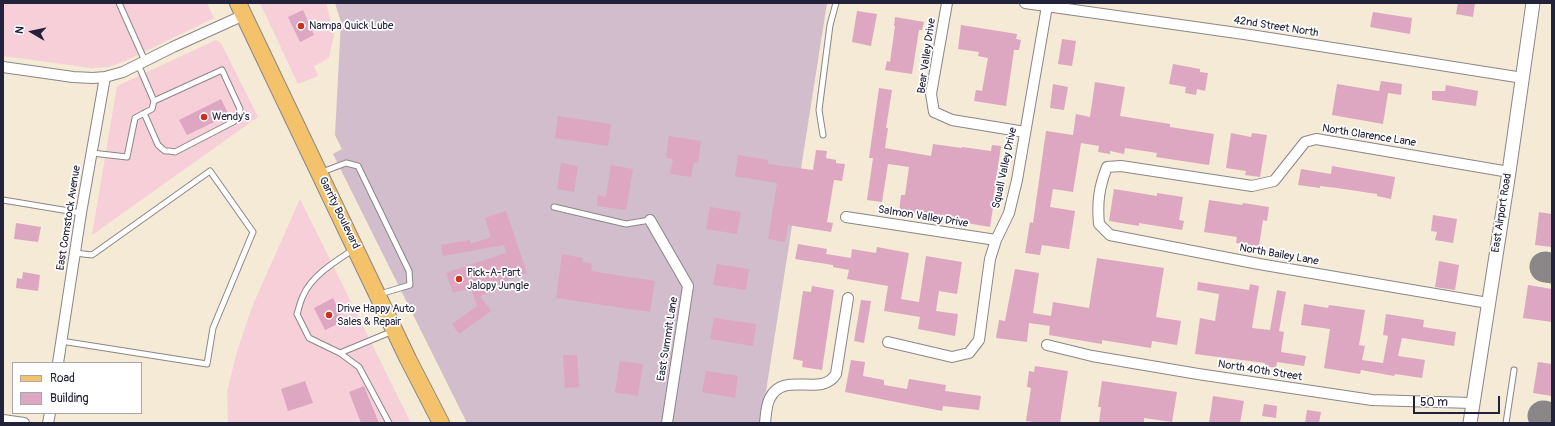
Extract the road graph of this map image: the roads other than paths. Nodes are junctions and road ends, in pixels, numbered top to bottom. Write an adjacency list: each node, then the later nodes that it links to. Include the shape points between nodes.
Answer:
1 (119, 3): 8 (lane)
2 (836, 3): 15 (lane, via 830,26 819,110)
3 (947, 3): 14 (street, Bear Valley Drive, via 931,94 934,112 952,120)
4 (1026, 3): 6 (street, 42nd Street North)
5 (1533, 3): 11 (street, East Airport Road)
6 (1047, 6): 11 (street, 42nd Street North); 14 (street, Squall Valley Drive)
7 (241, 9): 8 (street); 18 (main road, Garrity Boulevard)
8 (142, 62): 10 (street, via 123,72); 12 (lane)
9 (3, 66): 10 (street, via 73,77)
10 (105, 77): 16 (street, East Comstock Avenue)
11 (1523, 78): 17 (street, East Airport Road)
12 (154, 101): 13 (lane, via 152,109); 13 (lane, via 222,70 240,109 237,119 233,122 175,152 165,151 158,145)
13 (144, 113): 16 (lane, via 134,119 127,157)
14 (1025, 132): 25 (street, Squall Valley Drive, via 1017,180)
15 (823, 135)
16 (92, 153): 22 (street, East Comstock Avenue)
17 (1509, 172): 19 (street, North Clarence Lane, via 1316,139 1305,142 1274,181 1252,186 1121,166 1107,167); 30 (street, East Airport Road)
18 (319, 173): 26 (main road, Garrity Boulevard); 28 (lane, via 346,163 358,166 409,271 410,285)
19 (1098, 196): 30 (street, North Bailey Lane, via 1099,224 1110,235 1259,264)
20 (3, 200): 22 (lane)
21 (554, 207): 24 (lane, via 626,224)
22 (81, 214): 27 (street, East Comstock Avenue)
23 (846, 217): 25 (street, Salmon Valley Drive)
24 (650, 220): 43 (street, East Summit Lane, via 688,286)
25 (996, 240): 33 (street, Squall Valley Drive, via 990,259 979,340 970,353 952,357)
26 (355, 248): 28 (main road, Garrity Boulevard); 35 (lane, via 315,278 303,294 297,314 310,338)
27 (75, 253): 32 (street, East Comstock Avenue); 32 (lane, via 92,256 210,171 253,232 213,328 207,364)
28 (379, 295): 31 (main road, Garrity Boulevard)
29 (848, 298): 44 (street, via 836,374 833,379 823,384 784,385 775,389 769,400)
30 (1488, 303): 38 (street, East Airport Road)
31 (395, 330): 35 (lane); 42 (main road, Garrity Boulevard)
32 (61, 341): 36 (street, East Comstock Avenue)
33 (888, 342)
34 (1046, 345): 38 (street, North 40th Street, via 1107,358 1372,400)
35 (340, 353): 41 (lane, via 359,368)
36 (58, 362)
37 (1514, 370): 46 (lane)
38 (1472, 403): 45 (street, East Airport Road)
39 (3, 420): 40 (street)
40 (24, 423)
41 (389, 423)
42 (441, 423)
43 (667, 423)
44 (765, 423)
45 (1470, 423)
46 (1506, 423)

